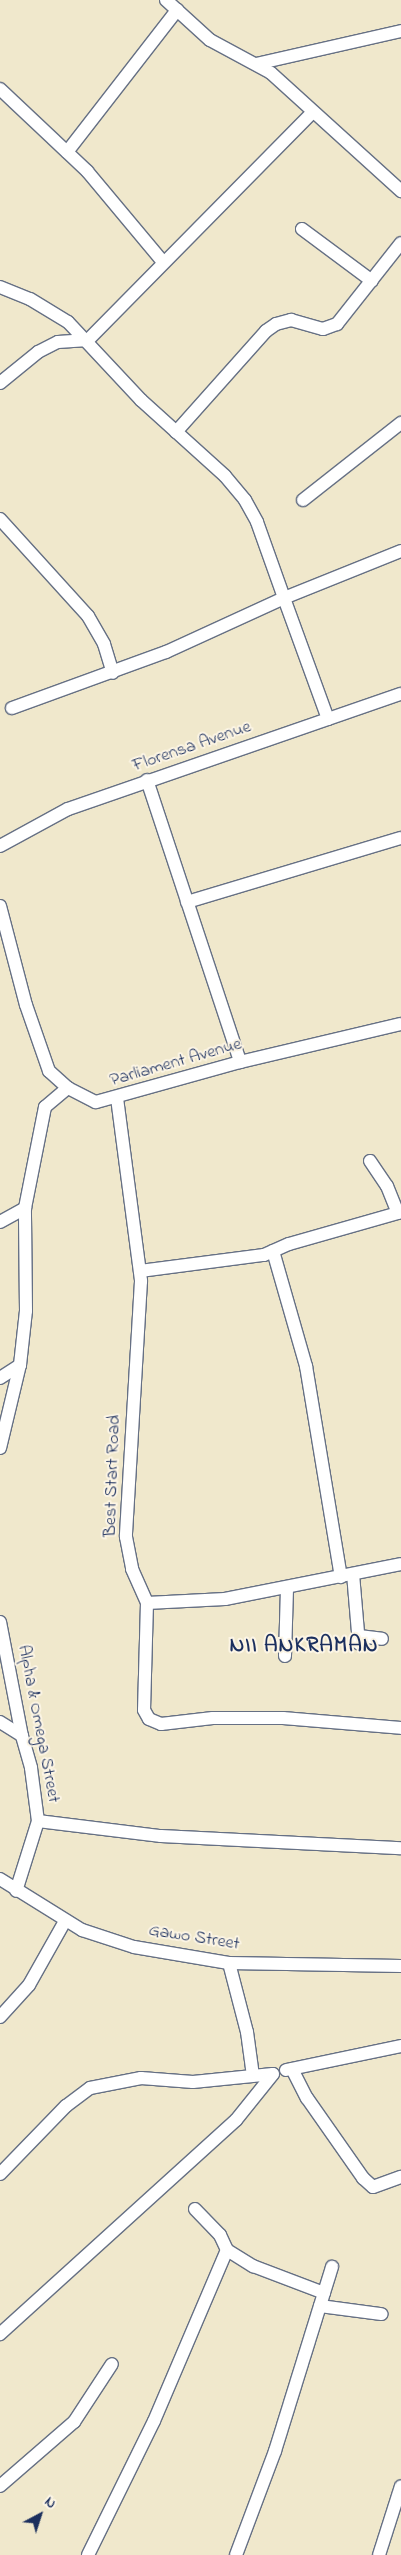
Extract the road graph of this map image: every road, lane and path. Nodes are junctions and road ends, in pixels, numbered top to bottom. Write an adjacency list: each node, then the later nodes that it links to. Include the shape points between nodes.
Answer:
1 (166, 0): 2 (street)
2 (177, 10): 4 (street, via 210,40); 7 (street)
3 (401, 31): 4 (street)
4 (256, 64): 6 (street, via 271,73)
5 (0, 89): 7 (street)
6 (313, 112): 8 (street); 11 (street)
7 (67, 152): 11 (street)
8 (401, 191)
9 (302, 229): 12 (street)
10 (401, 243): 12 (street)
11 (163, 262): 14 (street)
12 (372, 281): 17 (street, via 330,329 282,320 266,331)
13 (0, 287): 14 (street, via 52,311)
14 (88, 340): 15 (street, via 58,342 38,352); 17 (street, via 130,389)
15 (0, 383)
16 (401, 423): 18 (street)
17 (176, 432): 21 (street, via 225,476 246,500 269,550)
18 (303, 500)
19 (0, 519): 22 (street, via 88,616 104,644)
20 (401, 551): 21 (street)
21 (284, 598): 22 (street); 25 (street)
22 (113, 673): 24 (street)
23 (401, 694): 25 (street, Florensa Avenue)
24 (12, 708)
25 (328, 719): 26 (street, Florensa Avenue)
26 (147, 780): 28 (street, Florensa Avenue, via 68,809); 29 (street)
27 (401, 838): 29 (street)
28 (0, 846)
29 (187, 902): 32 (street)
30 (0, 906): 33 (street, Parliament Avenue, via 38,1039 50,1071)
31 (401, 1024): 32 (street, Parliament Avenue)
32 (240, 1062): 34 (street, Parliament Avenue)
33 (68, 1088): 34 (street, Parliament Avenue, via 96,1102); 36 (street, via 45,1107)
34 (117, 1098): 40 (street, Best Start Road)
35 (370, 1161): 37 (street, via 388,1186)
36 (25, 1208): 38 (street); 41 (street, via 26,1311)
37 (400, 1212): 39 (street)
38 (0, 1222)
39 (273, 1251): 40 (street, via 264,1255); 45 (street, via 306,1366)
40 (140, 1271): 47 (street, Best Start Road, via 126,1537 132,1569)
41 (20, 1365): 42 (street); 43 (street)
42 (0, 1378)
43 (0, 1448)
44 (401, 1564): 45 (street)
45 (347, 1575): 46 (street); 49 (street, via 359,1640)
46 (287, 1589): 47 (street, via 225,1599); 50 (street)
47 (147, 1603): 52 (street, Best Start Road, via 144,1710 149,1719 161,1724 213,1718 284,1718)
48 (0, 1622): 53 (street, Alpha & Omega Street)
49 (382, 1639)
50 (285, 1656)
51 (0, 1722): 53 (street)
52 (401, 1728)
53 (22, 1736): 54 (street, Alpha & Omega Street, via 31,1768)
54 (38, 1821): 55 (street, via 161,1836); 57 (street, Alpha & Omega Street)
55 (401, 1848)
56 (0, 1879): 57 (street, Gawo Street)
57 (16, 1891): 58 (street, Gawo Street)
58 (65, 1921): 59 (street, Gawo Street, via 111,1942); 61 (street, via 29,1985)
59 (229, 1963): 60 (street, Gawo Street); 65 (street, via 247,2032)
60 (401, 1966)
61 (0, 2017)
62 (401, 2046): 63 (street)
63 (292, 2069): 64 (street); 67 (street, via 307,2098 368,2183 373,2187)
64 (273, 2074): 65 (street); 74 (street, via 229,2127)
65 (253, 2076): 66 (street, via 193,2082 141,2078 90,2088 66,2106)
66 (0, 2174)
67 (401, 2178)
68 (195, 2210): 69 (street, via 220,2235)
69 (227, 2250): 71 (street, via 253,2266); 78 (street, via 154,2421)
70 (332, 2267): 71 (street)
71 (324, 2293): 72 (street)
72 (320, 2306): 73 (street); 79 (street, via 276,2451)
73 (381, 2314)
74 (0, 2334)
75 (112, 2364): 76 (street, via 74,2422)
76 (0, 2486)
77 (401, 2486): 80 (street)
78 (88, 2555)
79 (236, 2555)
80 (379, 2555)

